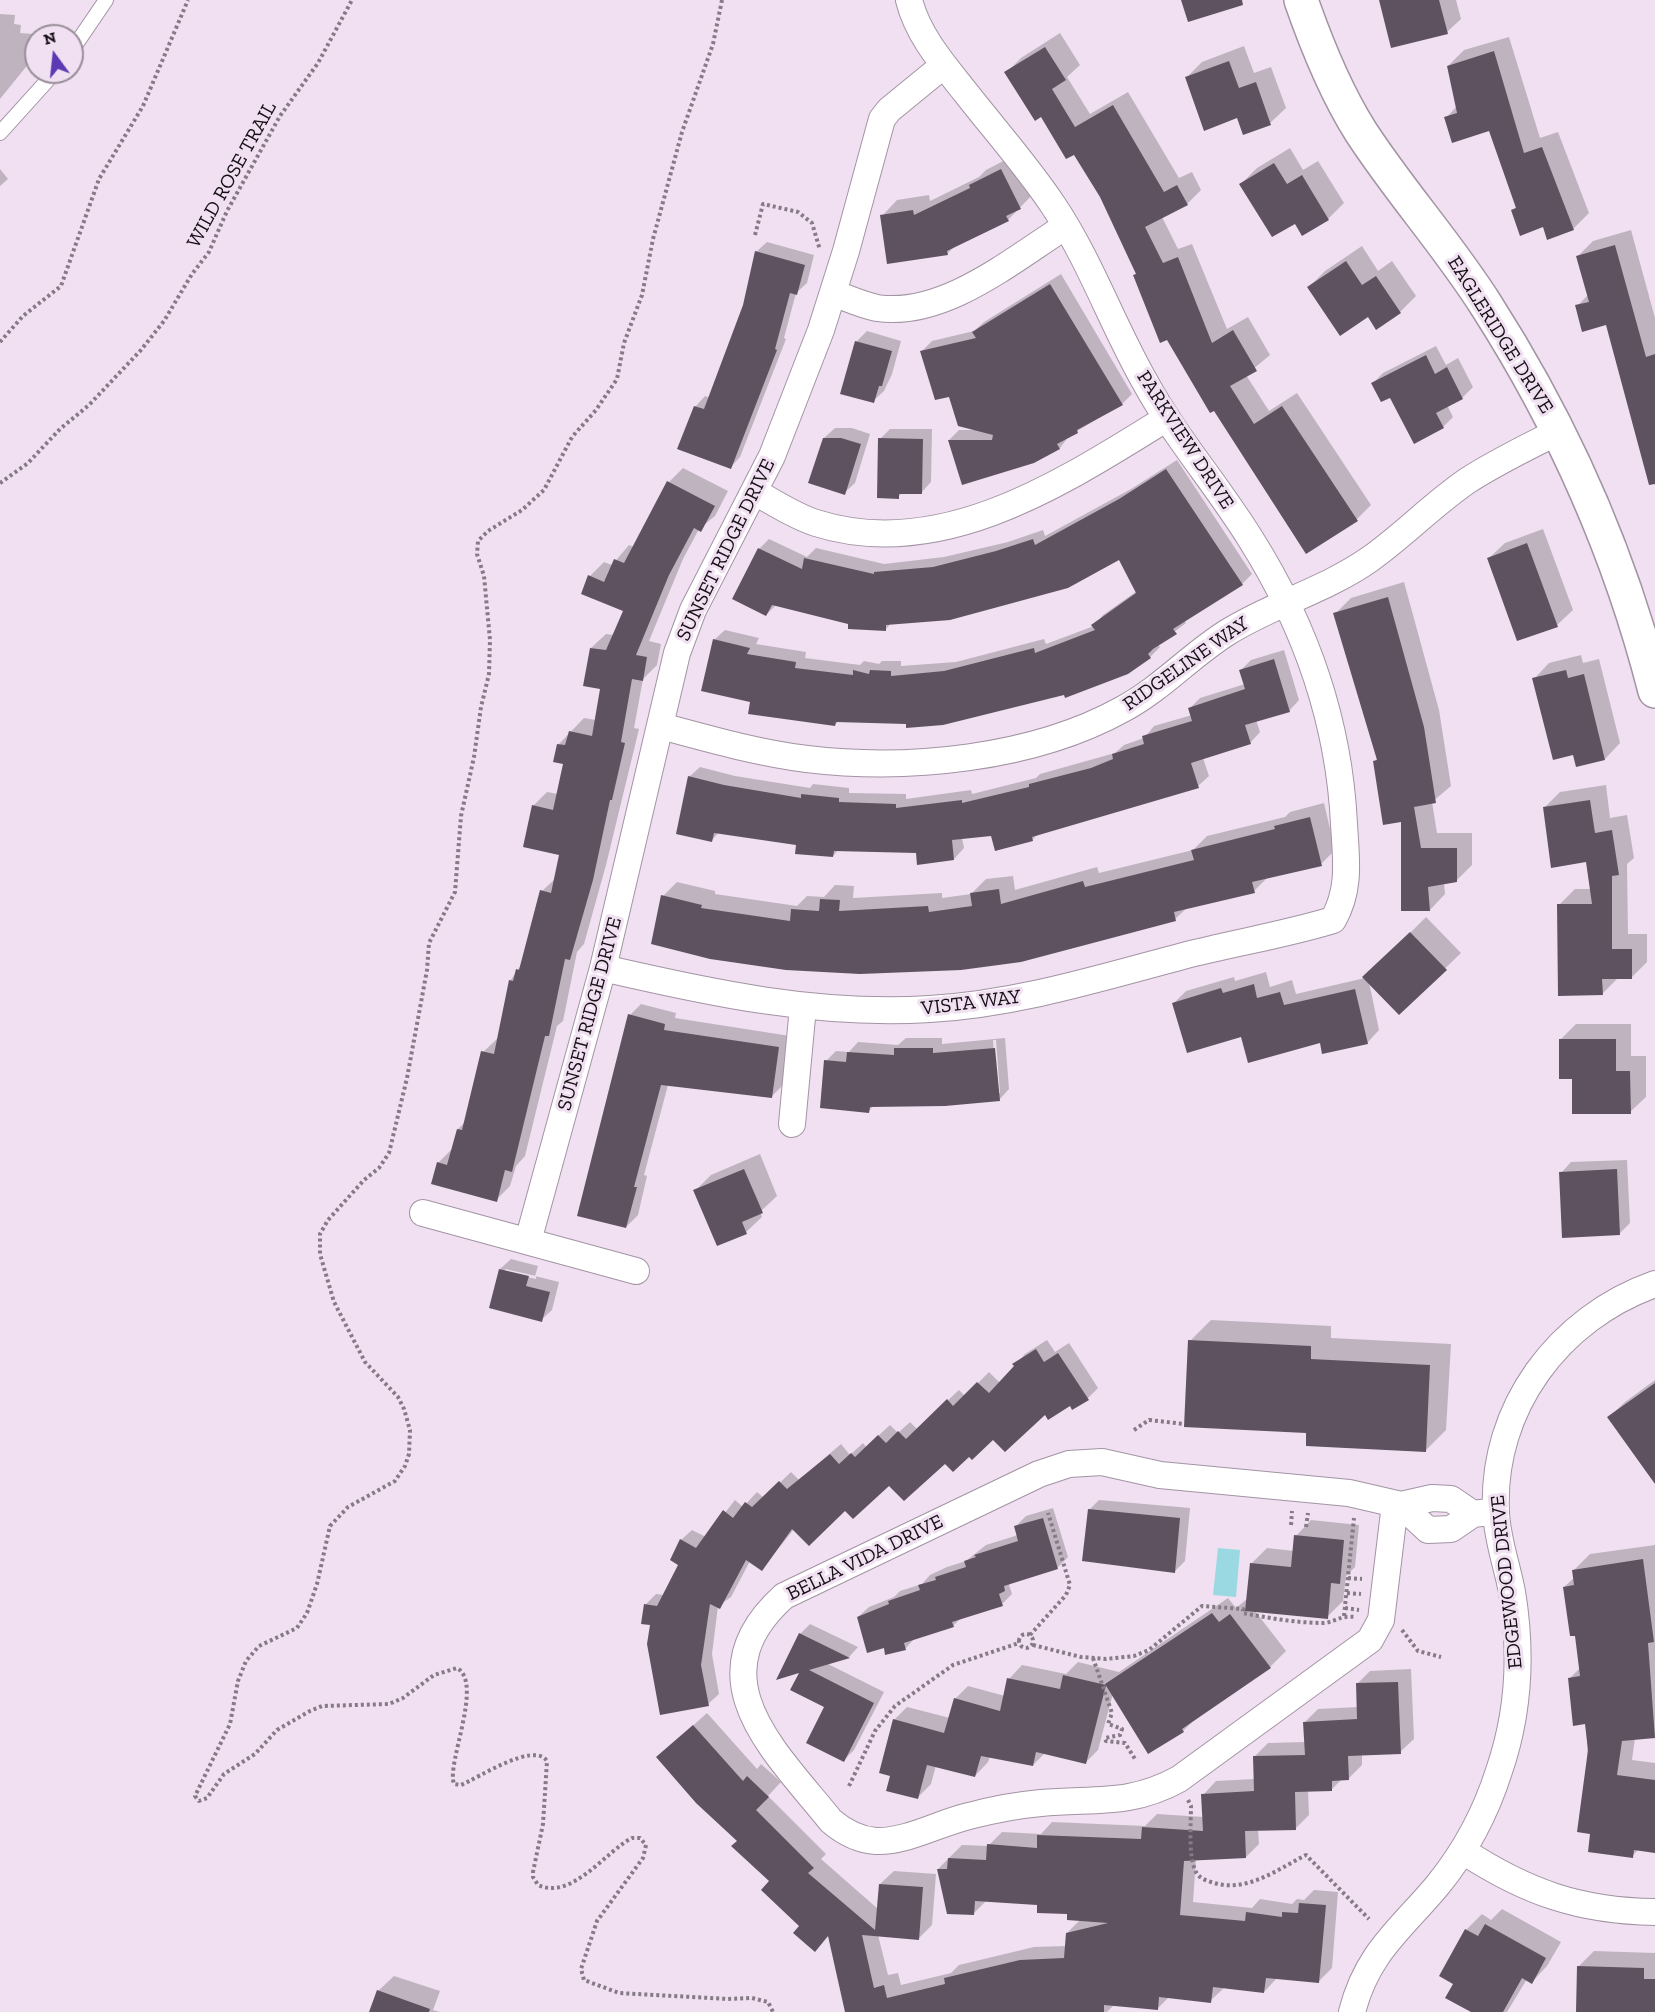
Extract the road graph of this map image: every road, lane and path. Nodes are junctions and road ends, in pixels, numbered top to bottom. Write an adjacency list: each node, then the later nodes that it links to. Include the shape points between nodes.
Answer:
1 (106, 0): 6 (lane)
2 (188, 0): 14 (path, via 134,123 99,179 61,286 23,316)
3 (351, 0): 17 (path, WILD ROSE TRAIL, via 318,63 280,116 227,211 209,252 164,321 89,405 28,463)
4 (909, 0): 7 (street, PARKVIEW DRIVE, via 923,33)
5 (1300, 0): 16 (main road, EAGLERIDGE DRIVE, via 1328,72 1360,130 1485,303)
6 (84, 32)
7 (944, 65): 10 (street, PARKVIEW DRIVE, via 1041,188); 13 (street, SUNSET RIDGE DRIVE, via 882,119)
8 (44, 84): 9 (lane)
9 (0, 133)
10 (1066, 226): 13 (street, via 935,303 877,308); 15 (street, PARKVIEW DRIVE)
11 (755, 235): 12 (path, via 763,204 798,212 812,224 818,248)
12 (827, 256)
13 (833, 293): 18 (street, SUNSET RIDGE DRIVE)
14 (0, 342)
15 (1167, 418): 18 (street, via 1045,490 980,516 915,532 887,534 817,523); 19 (street, PARKVIEW DRIVE, via 1250,537)
16 (1559, 431): 19 (street, RIDGELINE WAY, via 1468,481 1367,561); 20 (main road, EAGLERIDGE DRIVE, via 1606,537)
17 (0, 483)
18 (755, 492): 21 (street, SUNSET RIDGE DRIVE, via 684,631)
19 (1287, 601): 21 (street, RIDGELINE WAY, via 1210,643 1161,684 1122,709 1085,726 1006,749 927,761 845,762 772,753); 22 (street, PARKVIEW DRIVE, via 1322,693 1340,772 1347,872 1342,905)
20 (1655, 692)
21 (661, 726): 23 (street, SUNSET RIDGE DRIVE)
22 (1333, 920): 24 (street, VISTA WAY, via 1064,988 993,1002 930,1009)
23 (603, 968): 24 (street, VISTA WAY, via 729,996); 27 (street, SUNSET RIDGE DRIVE)
24 (803, 1007): 25 (street)
25 (792, 1124)
26 (423, 1213): 27 (street)
27 (528, 1241): 28 (street)
28 (636, 1271)
29 (1655, 1284): 34 (street, EDGEWOOD DRIVE, via 1588,1317 1545,1360 1505,1435 1498,1473)
30 (1184, 1424): 31 (path, via 1149,1420)
31 (1134, 1430)
32 (1398, 1504): 32 (street, BELLA VIDA DRIVE, via 1381,1620 1370,1640 1179,1779 1152,1792 1125,1799 1005,1808 896,1838 867,1840 831,1821 764,1737 748,1707 743,1674 749,1640 763,1617 784,1596 1054,1468 1110,1462 1168,1476 1349,1493); 34 (street, BELLA VIDA DRIVE, via 1428,1530 1450,1529)
33 (1048, 1513): 39 (path, via 1070,1585 1066,1595)
34 (1484, 1513): 47 (street, EDGEWOOD DRIVE, via 1515,1615 1518,1674 1499,1772)
35 (1354, 1514): 36 (path)
36 (1344, 1616): 37 (path); 43 (path, via 1327,1623 1202,1606 1149,1650 1134,1656)
37 (1365, 1618)
38 (1398, 1622): 42 (path, via 1418,1651)
39 (1030, 1635): 40 (path, via 1021,1636); 41 (path)
40 (1019, 1643): 41 (path, via 1023,1648); 45 (path, via 953,1665 895,1706 875,1731)
41 (1033, 1645): 43 (path)
42 (1441, 1657)
43 (1093, 1658): 44 (path, via 1112,1713 1108,1724 1122,1729 1120,1735 1106,1741 1125,1743)
44 (1135, 1759)
45 (849, 1786)
46 (1185, 1794): 49 (path, via 1191,1806 1193,1859 1202,1879 1225,1886 1243,1885 1306,1855)
47 (1463, 1851): 48 (street, via 1543,1894 1604,1909); 50 (street, EDGEWOOD DRIVE, via 1376,1954)
48 (1655, 1912)
49 (1369, 1918)
50 (1352, 2012)

